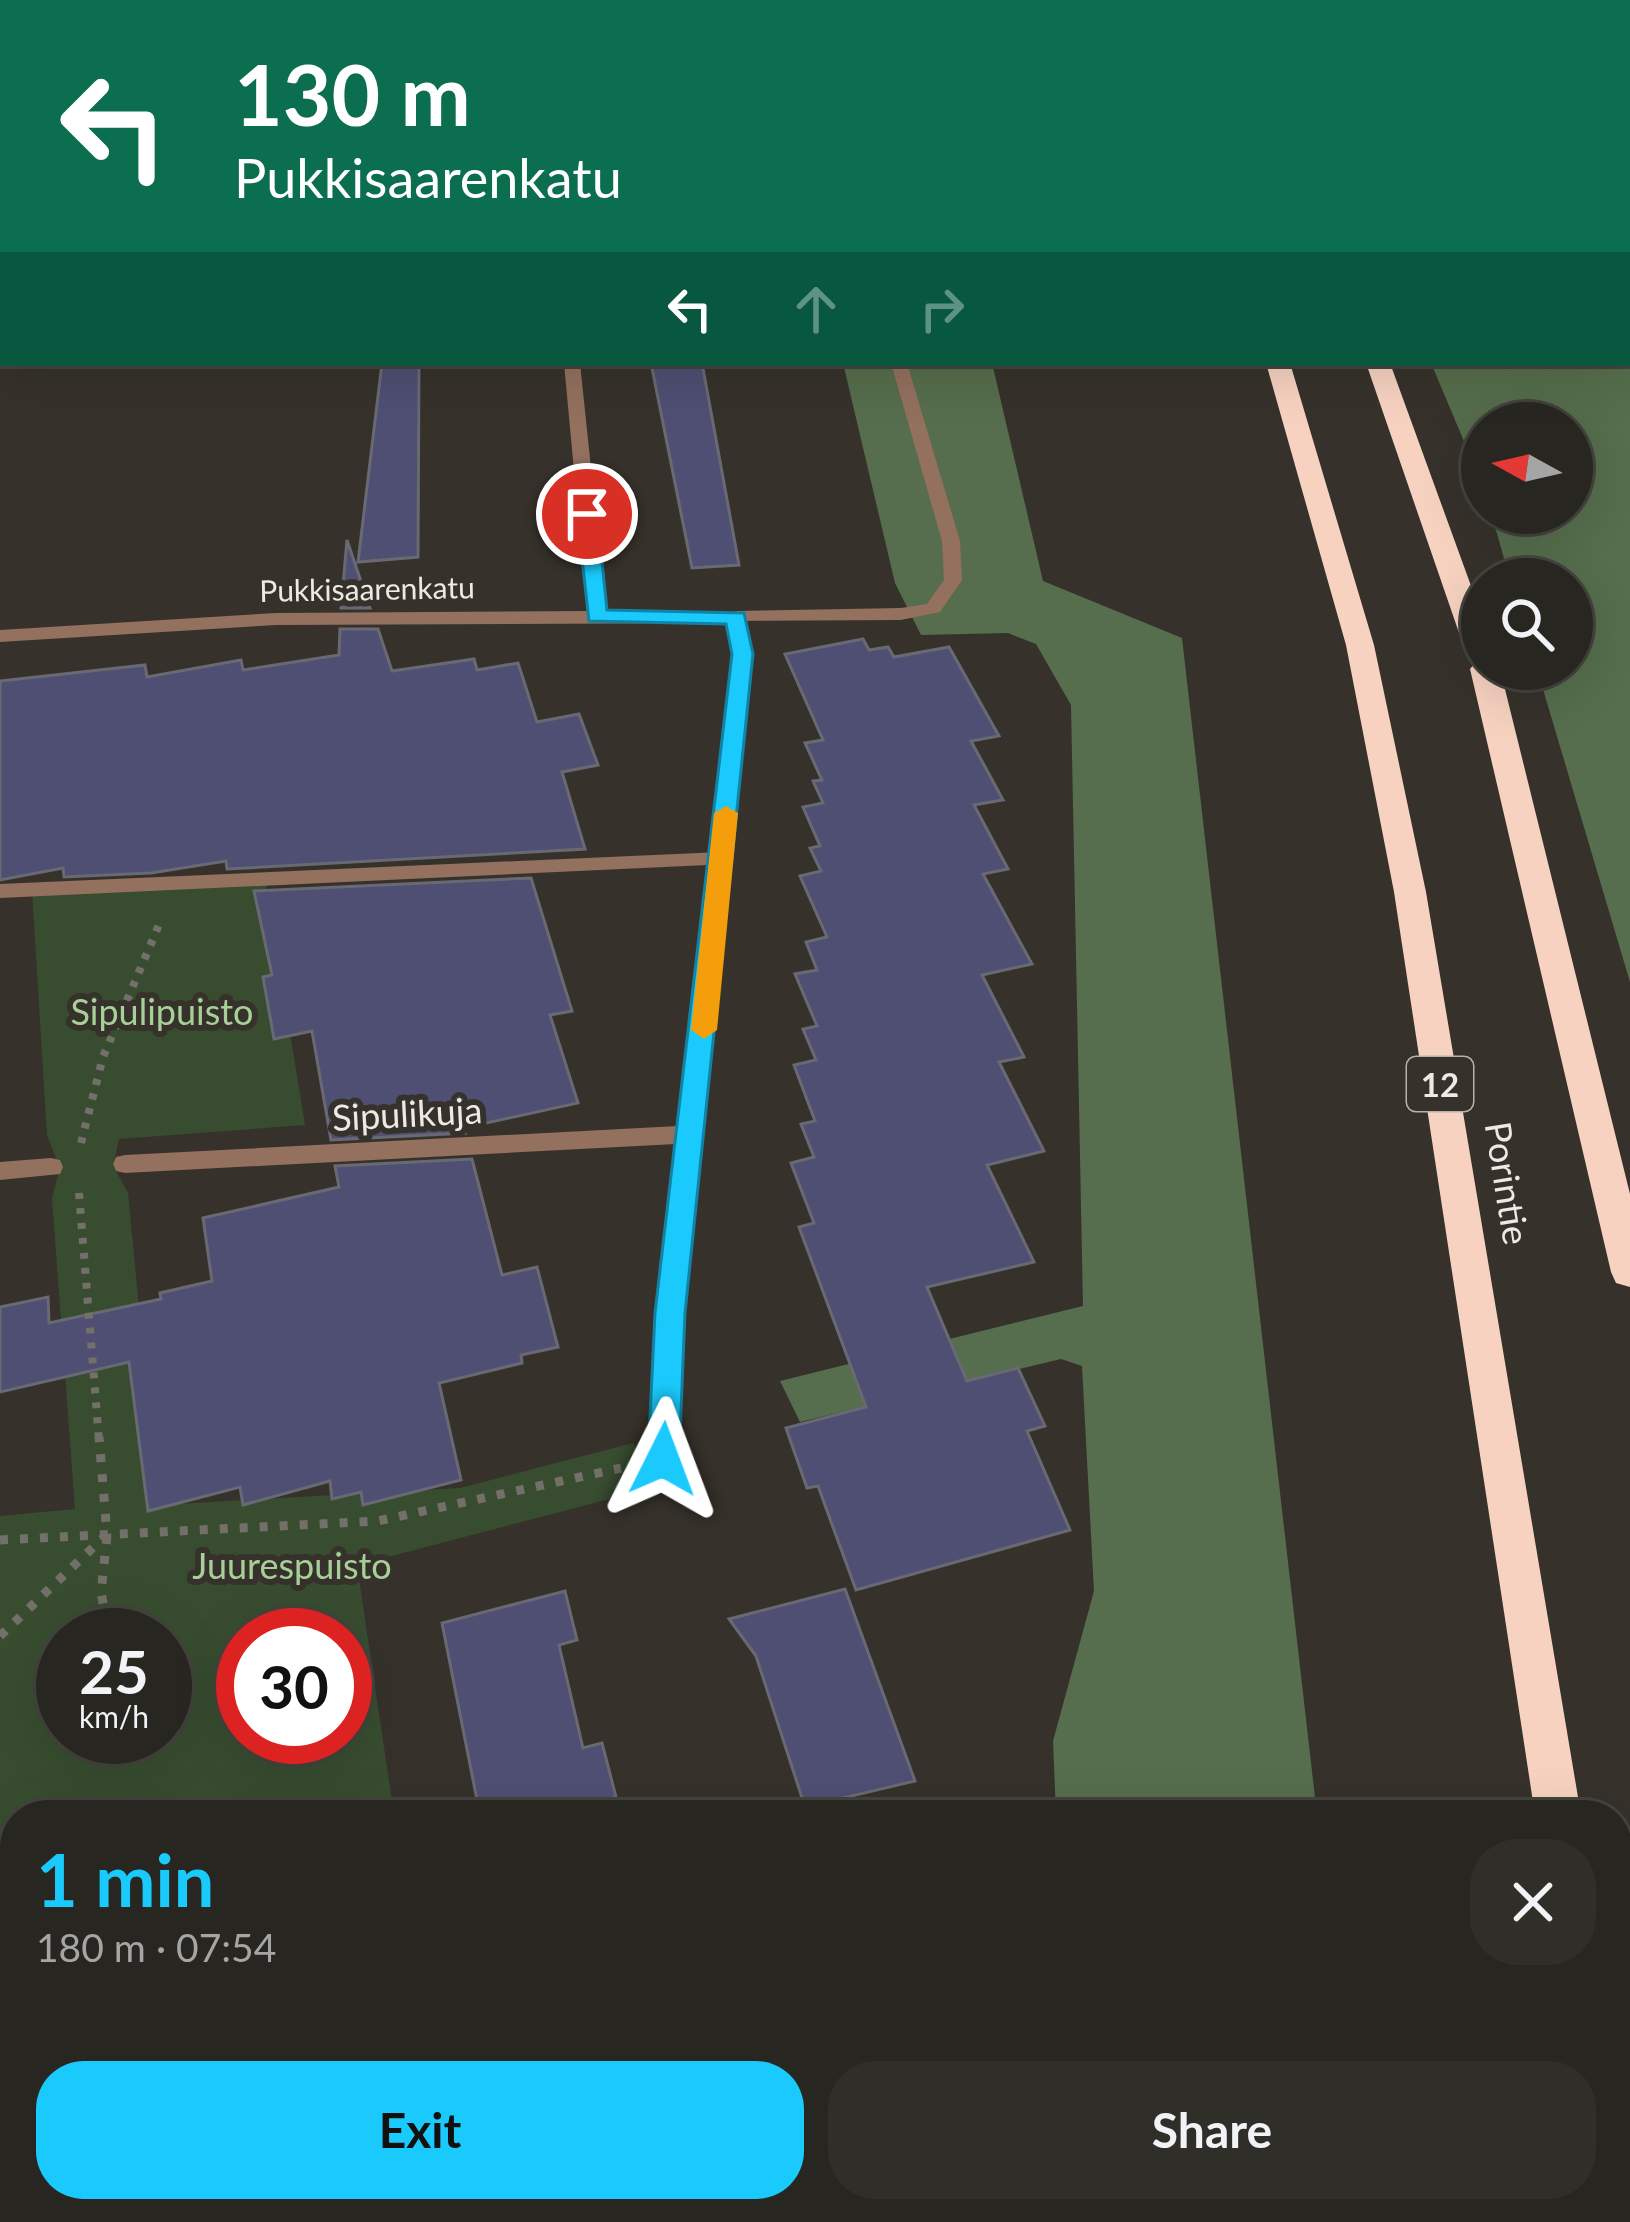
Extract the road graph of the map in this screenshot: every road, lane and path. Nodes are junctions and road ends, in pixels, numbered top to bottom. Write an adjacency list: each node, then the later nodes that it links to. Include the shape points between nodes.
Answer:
1 (572, 366): 6 (street)
2 (900, 366): 7 (street, Pukkisaarenkatu, via 951,541 953,580 933,608 902,614)
3 (1278, 366): 25 (highway, Porintie / 12, via 1360,645 1410,892)
4 (1379, 366): 5 (highway)
5 (1461, 597)
6 (597, 617): 7 (street, Pukkisaarenkatu); 8 (street, Pukkisaarenkatu, via 224,620)
7 (736, 617): 10 (street, via 742,654)
8 (0, 636)
9 (1490, 690): 19 (highway)
10 (722, 859): 11 (street); 13 (street)
11 (179, 881): 12 (street); 14 (path, via 126,992)
12 (0, 891)
13 (693, 1134): 15 (street, Sipulikuja); 20 (street, via 670,1313)
14 (80, 1147)
15 (125, 1164)
16 (51, 1167): 17 (street)
17 (0, 1171)
18 (79, 1190): 21 (path)
19 (1630, 1272)
20 (663, 1459): 21 (path, via 378,1521)
21 (107, 1534): 22 (path); 23 (path); 24 (path)
22 (0, 1540)
23 (104, 1608)
24 (0, 1636)
25 (1556, 1800)

